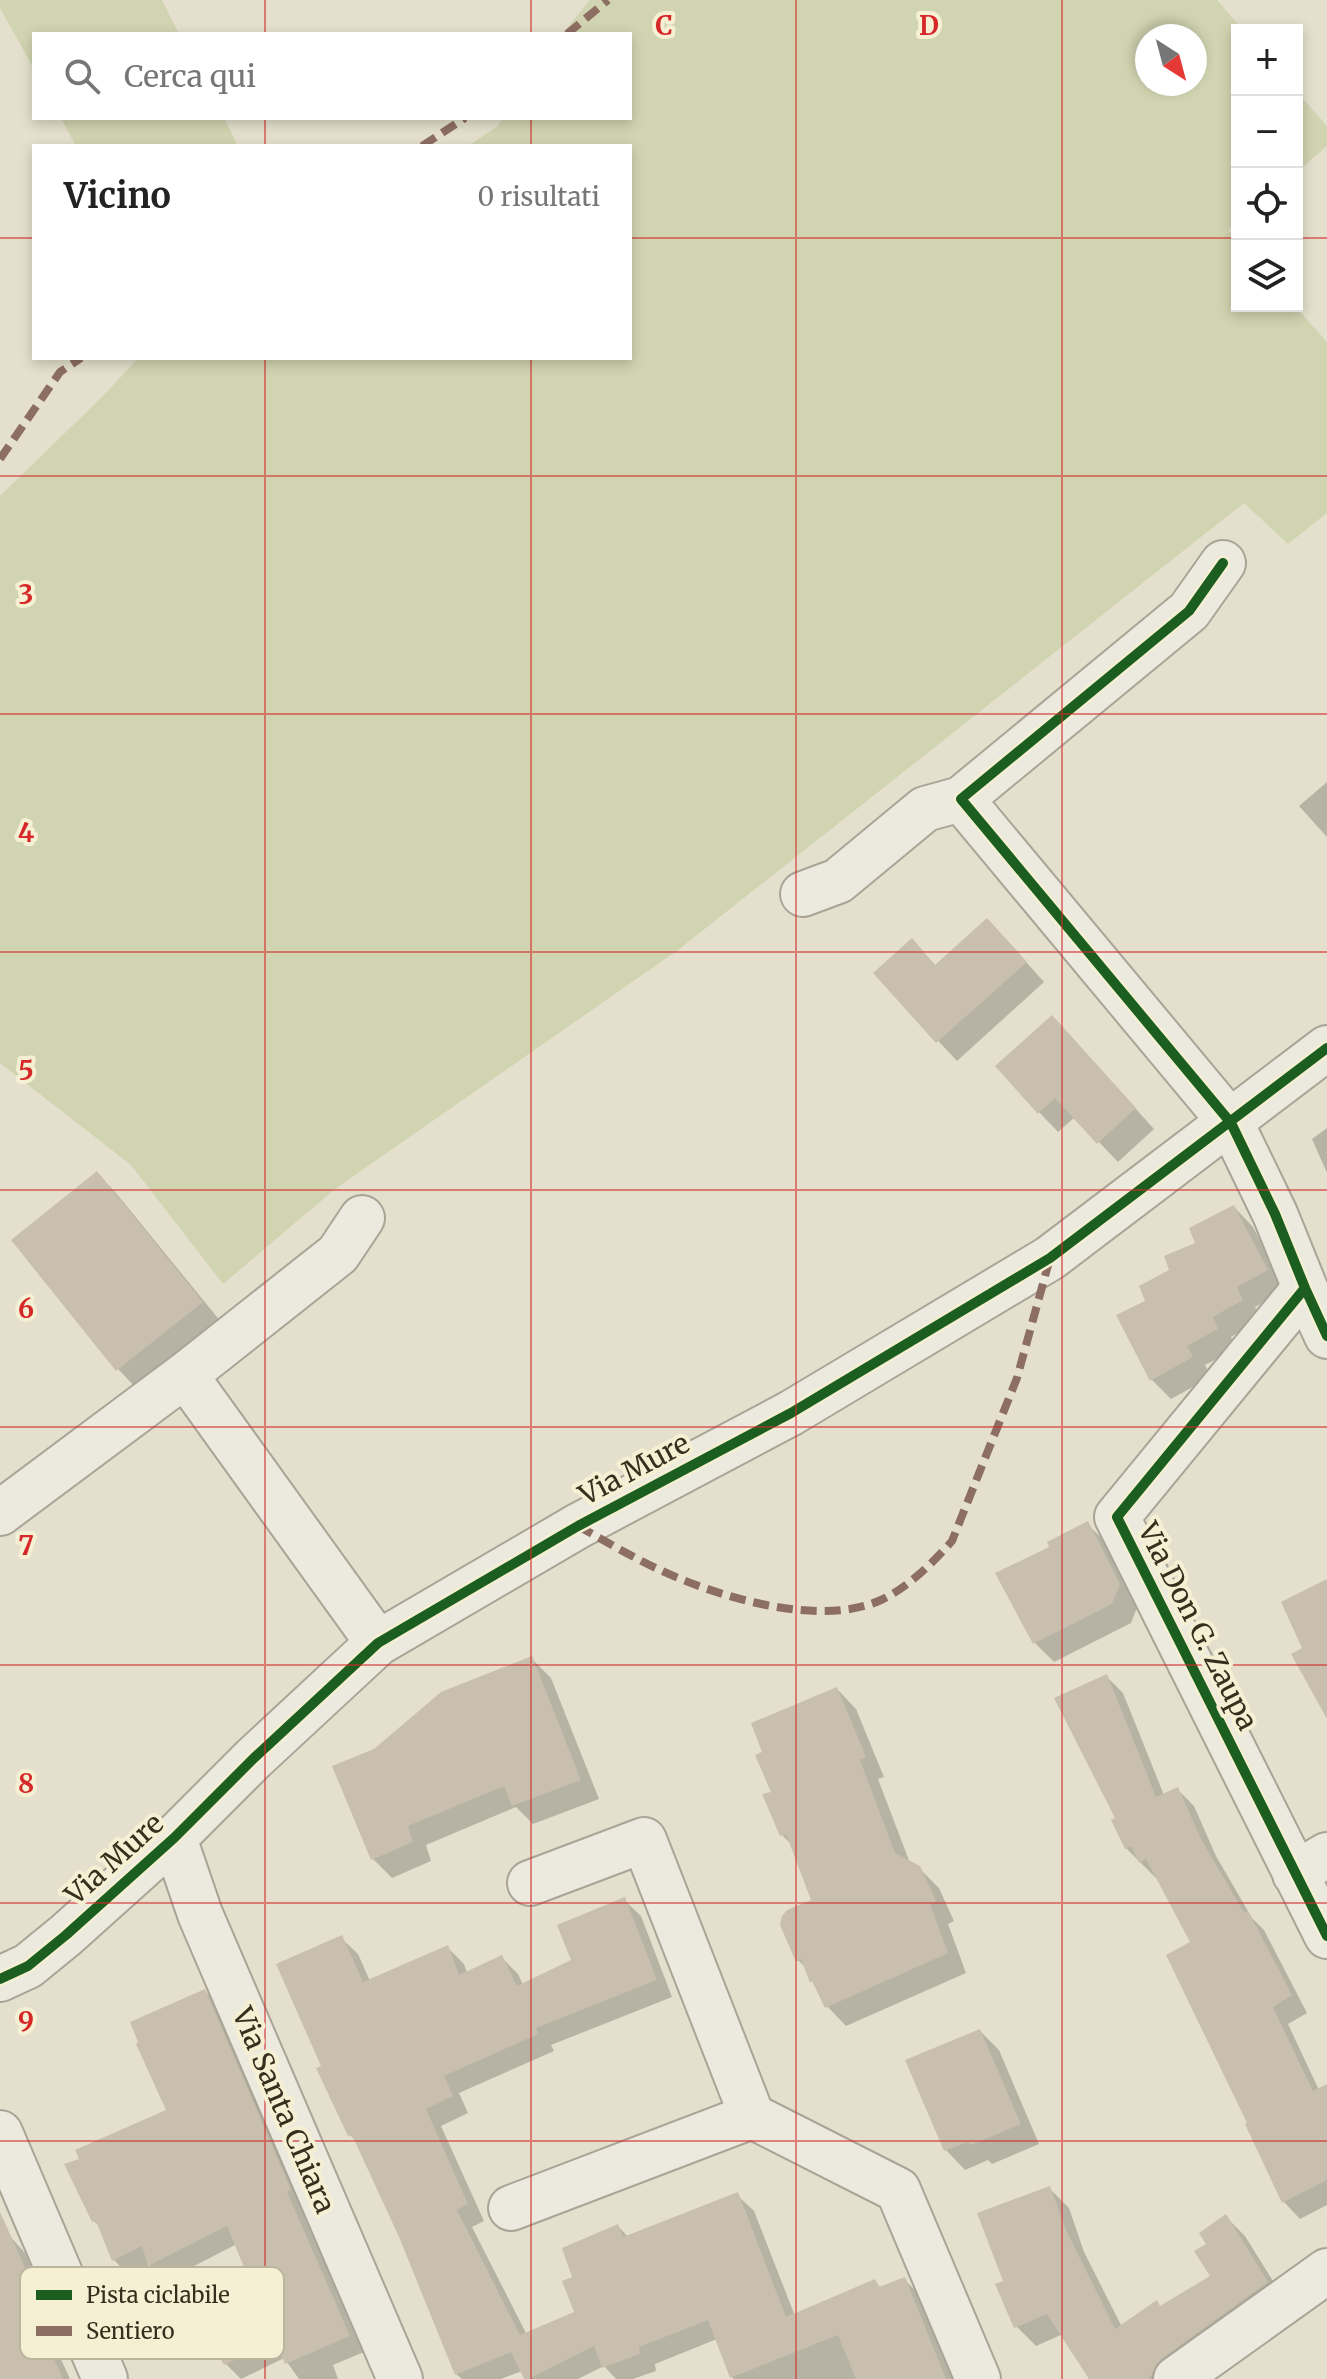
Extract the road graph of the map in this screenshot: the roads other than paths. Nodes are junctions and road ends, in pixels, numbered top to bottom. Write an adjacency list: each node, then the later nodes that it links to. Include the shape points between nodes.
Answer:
1 (1223, 563): 2 (street, via 1189,611)
2 (961, 799): 3 (street, via 925,809 838,881); 5 (street)
3 (803, 894)
4 (1327, 1048): 5 (street, Via Mure)
5 (1231, 1123): 7 (street); 11 (street, Via Mure, via 1050,1258 791,1413 578,1526)
6 (362, 1218): 9 (street, via 338,1254)
7 (1305, 1288): 8 (street); 13 (street, Via Don G. Zaupa, via 1117,1517)
8 (1327, 1336)
9 (185, 1375): 10 (street); 11 (street)
10 (0, 1513)
11 (378, 1643): 12 (street, Via Mure)
12 (174, 1838): 16 (street, Via Mure, via 28,1966); 24 (street, Via Santa Chiara, via 200,1914)
13 (1311, 1864): 15 (street, Via Don G. Zaupa)
14 (530, 1883): 17 (street, via 644,1840)
15 (1327, 1936)
16 (0, 1979)
17 (752, 2116): 19 (street); 25 (street, via 898,2190)
18 (0, 2133): 20 (street)
19 (511, 2208)
20 (57, 2267)
21 (1327, 2271): 26 (street)
22 (96, 2359): 23 (street)
23 (105, 2379)
24 (400, 2379)
25 (978, 2379)
26 (1176, 2379)

